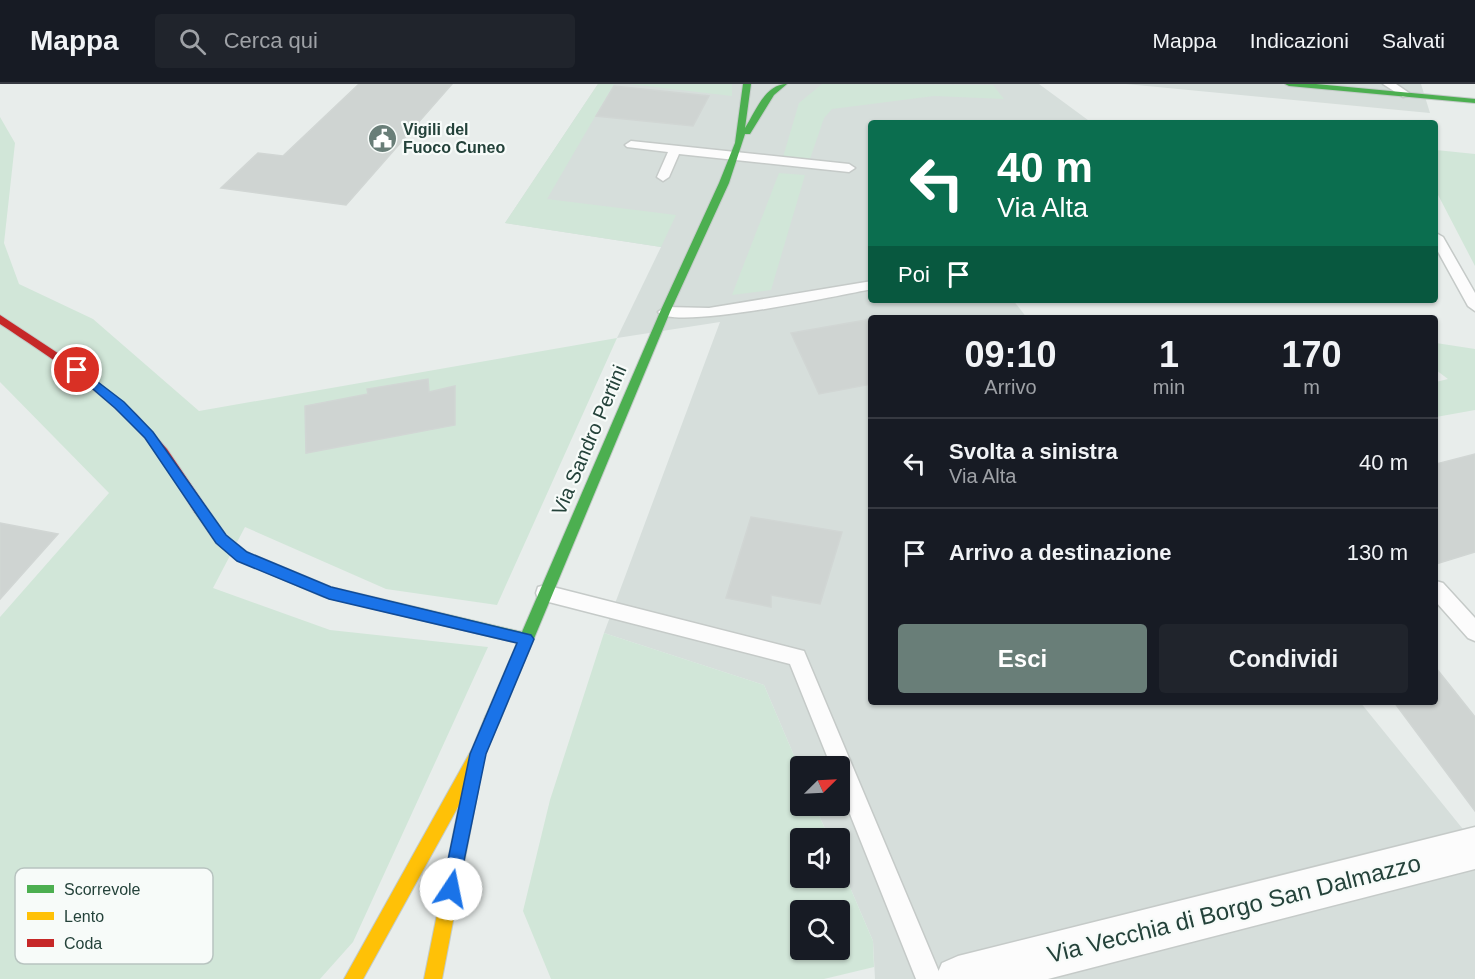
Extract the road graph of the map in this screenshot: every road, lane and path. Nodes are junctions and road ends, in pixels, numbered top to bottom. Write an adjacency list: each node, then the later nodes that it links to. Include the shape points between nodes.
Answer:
1 (747, 84): 9 (street, Via Sandro Pertini)
2 (783, 84): 9 (street, Via Sandro Pertini, via 771,93)
3 (1289, 84): 5 (street)
4 (1388, 84): 5 (lane)
5 (1407, 95): 6 (street)
6 (1475, 101)
7 (631, 146): 8 (lane)
8 (675, 150): 9 (lane); 11 (lane)
9 (737, 150): 10 (lane); 15 (street, Via Sandro Pertini)
10 (849, 168)
11 (663, 177)
12 (1438, 241): 14 (lane)
13 (868, 286): 15 (lane, via 709,313)
14 (1475, 306)
15 (665, 312): 18 (street, Via Sandro Pertini)
16 (0, 319): 20 (street, via 85,375 120,405 149,435 221,539 242,556 329,592)
17 (1438, 591): 19 (lane)
18 (545, 593): 20 (street, Via Sandro Pertini); 25 (lane, via 797,657)
19 (1475, 632)
20 (526, 639): 21 (street, Via Sandro Pertini)
21 (478, 754): 23 (street, Via Sandro Pertini); 24 (street, Via Sandro Pertini)
22 (1475, 848): 26 (street, Via Vecchia di Borgo San Dalmazzo)
23 (353, 979)
24 (433, 979)
25 (929, 979)
26 (958, 979)

